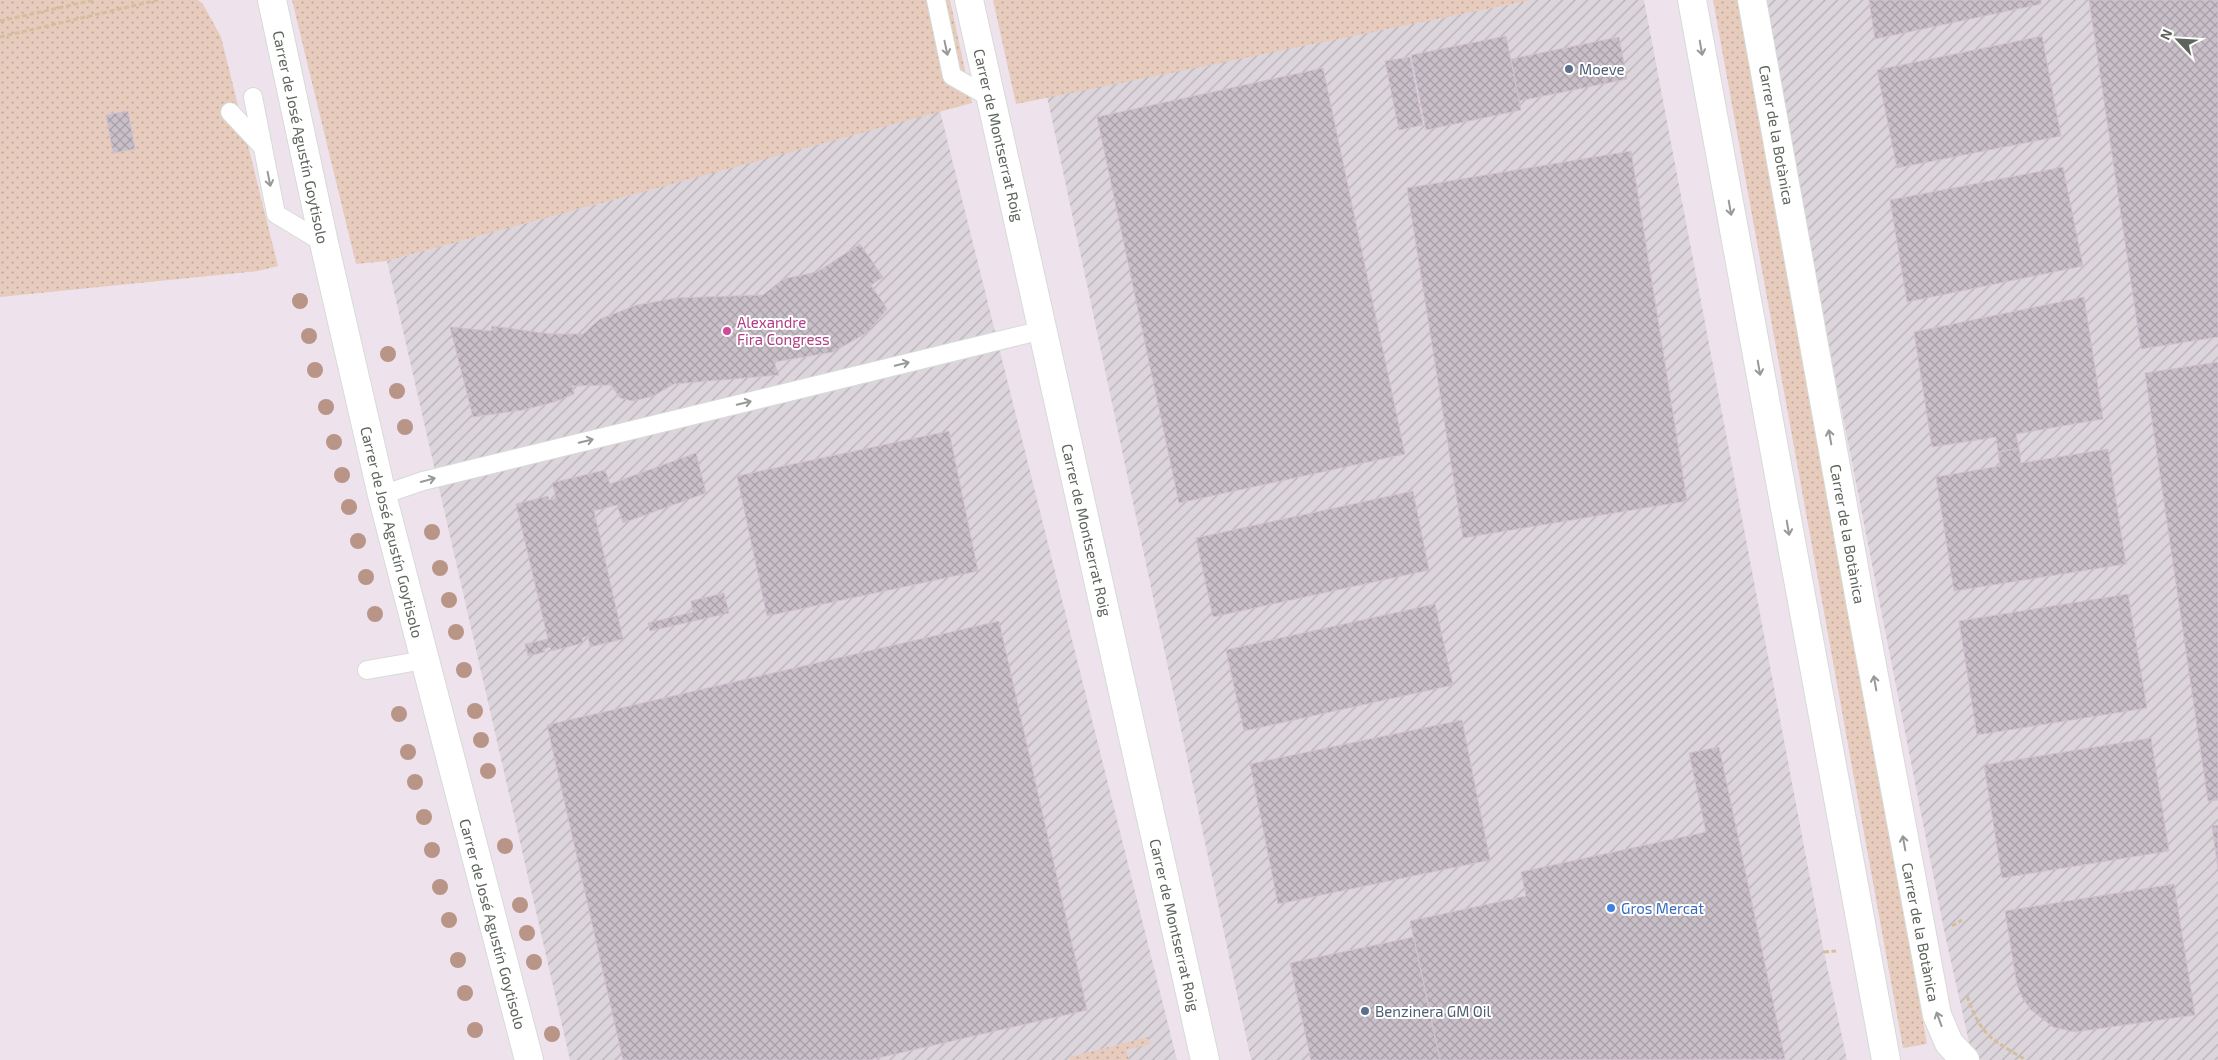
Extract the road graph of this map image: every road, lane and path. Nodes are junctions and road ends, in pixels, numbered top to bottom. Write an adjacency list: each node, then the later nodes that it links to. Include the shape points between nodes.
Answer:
1 (94, 0): 8 (path)
2 (158, 0): 9 (path)
3 (272, 0): 14 (street, Carrer de José Agustín Goytisolo)
4 (936, 0): 11 (lane, one-way to 11, via 952,76)
5 (969, 0): 11 (street, Carrer de Montserrat Roig)
6 (1692, 0): 22 (street, one-way to 22)
7 (1752, 0): 23 (street, Carrer de la Botànica, one-way to 7, via 1949,1043 1937,1015)
8 (0, 21)
9 (0, 38)
10 (253, 97): 13 (lane)
11 (991, 98): 15 (street, Carrer de Montserrat Roig)
12 (230, 112): 13 (lane)
13 (263, 147): 14 (lane, one-way to 14, via 276,214)
14 (324, 243): 16 (street, Carrer de José Agustín Goytisolo)
15 (1042, 330): 16 (lane, one-way to 15, via 422,481); 21 (street, Carrer de Montserrat Roig)
16 (382, 495): 17 (street, Carrer de José Agustín Goytisolo)
17 (424, 660): 18 (lane); 20 (street, Carrer de José Agustín Goytisolo)
18 (367, 670)
19 (1965, 990): 24 (path, via 1974,1016 1989,1038)
20 (529, 1060)
21 (1205, 1060)
22 (1886, 1060)
23 (1964, 1060)
24 (2026, 1060)

